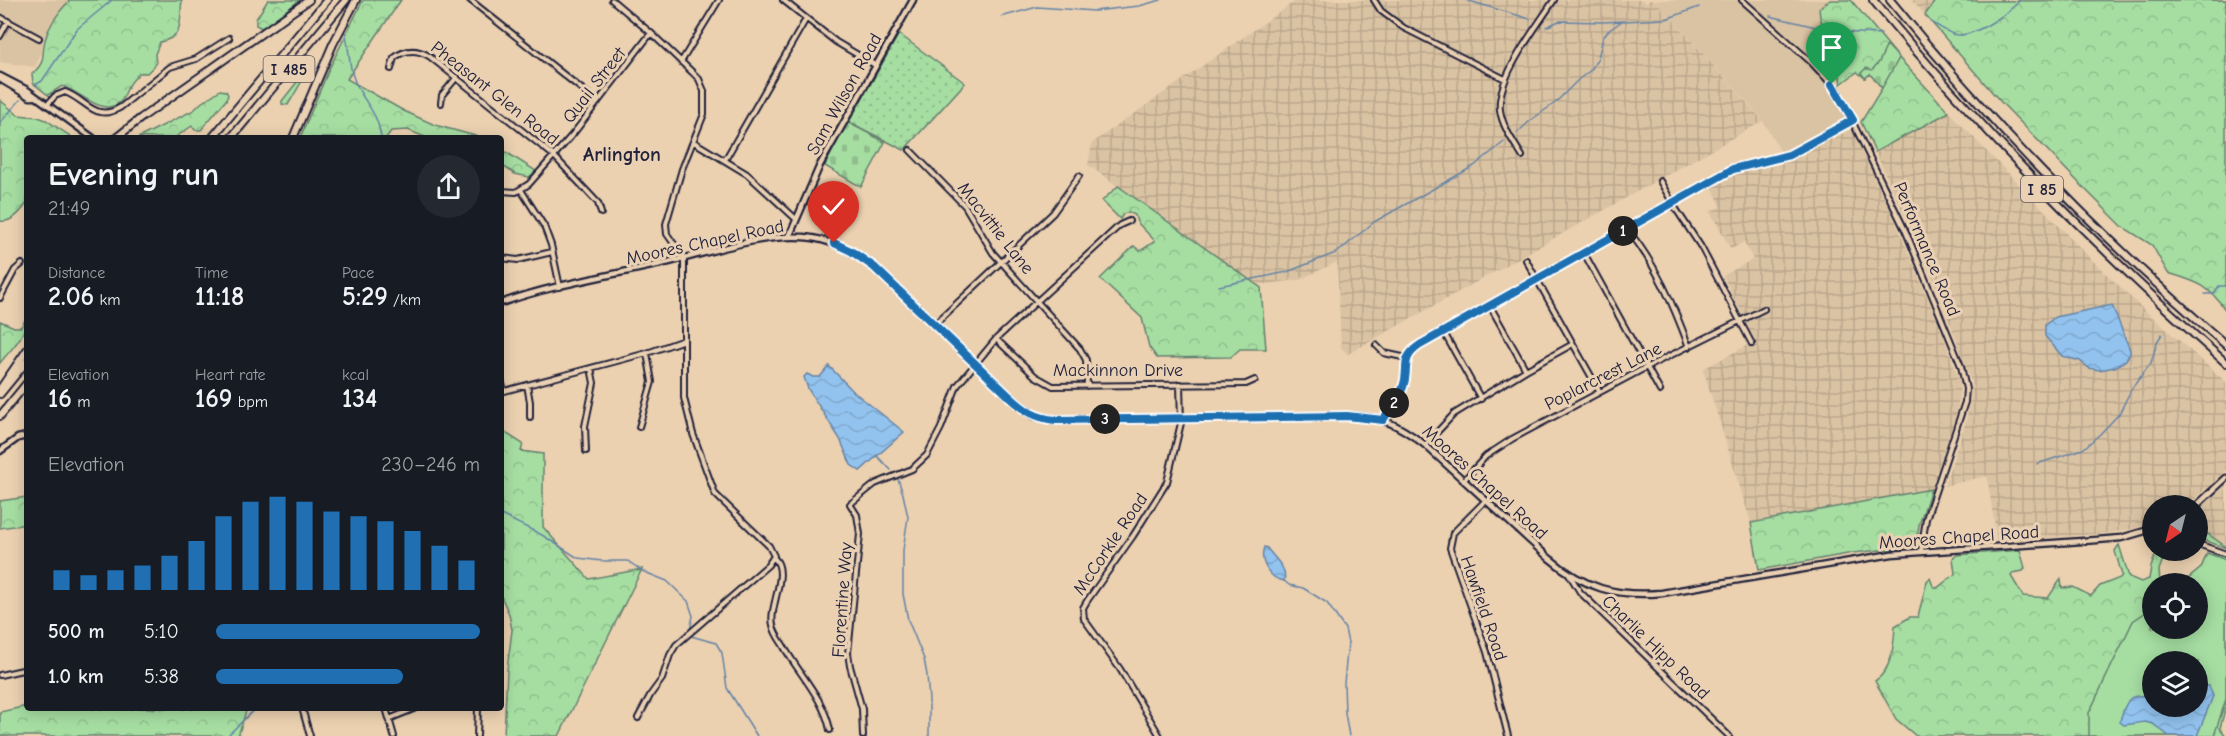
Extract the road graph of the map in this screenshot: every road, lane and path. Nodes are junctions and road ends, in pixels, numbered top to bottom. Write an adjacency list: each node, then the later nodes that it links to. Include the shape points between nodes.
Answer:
1 (309, 0): 33 (highway)
2 (327, 0): 34 (highway, I 485)
3 (346, 0): 35 (highway, I 485)
4 (356, 0): 36 (highway)
5 (470, 0): 28 (street)
6 (612, 0): 18 (street)
7 (719, 0): 22 (street)
8 (783, 0): 16 (street)
9 (914, 0): 23 (main road, Sam Wilson Road)
10 (1374, 0): 27 (street, via 1381,11 1404,28)
11 (1554, 0): 27 (street)
12 (1742, 0): 31 (street, Performance Road, via 1826,76)
13 (1873, 0): 79 (highway, I 85, via 2045,192)
14 (1890, 0): 74 (highway, I 85, via 2040,169)
15 (0, 17): 17 (street)
16 (806, 19): 23 (street); 41 (street)
17 (8, 21): 19 (street); 20 (street)
18 (651, 33): 22 (street); 28 (street, Quail Street)
19 (0, 36)
20 (39, 38)
21 (229, 38): 30 (street, via 196,59 170,68 112,112 94,110 65,92)
22 (681, 62): 37 (street, via 699,79 705,94 704,114)
23 (875, 65): 48 (main road, Sam Wilson Road, via 820,165)
24 (391, 69): 25 (street, Pheasant Glen Road, via 397,56 418,51)
25 (457, 77): 29 (street, via 442,95); 39 (street, Pheasant Glen Road)
26 (0, 78): 30 (main road)
27 (1505, 79): 40 (street, via 1500,113)
28 (598, 102): 39 (street, Quail Street)
29 (441, 103)
30 (46, 105): 32 (main road)
31 (1853, 120): 46 (street, via 1789,155 1733,169); 112 (street, Performance Road, via 1917,258 1965,382 1963,410 1924,527)
32 (89, 135)
33 (120, 135)
34 (214, 135)
35 (234, 135)
36 (294, 135)
37 (694, 142): 41 (street); 55 (street, via 666,224)
38 (910, 150): 57 (street, Macvittie Lane, via 968,210 990,250)
39 (554, 156): 44 (street, Quail Street); 47 (street, Pheasant Glen Road, via 598,203)
40 (1522, 156)
41 (724, 160): 48 (street, via 747,174)
42 (1079, 176): 57 (street, via 1053,213)
43 (1660, 181): 46 (street)
44 (520, 190): 45 (street); 52 (street, via 544,226)
45 (504, 191)
46 (1673, 204): 50 (street); 66 (street, via 1701,247)
47 (602, 213)
48 (796, 219): 51 (main road, Sam Wilson Road)
49 (1129, 221): 63 (street)
50 (1627, 229): 53 (street); 75 (street, via 1666,290)
51 (789, 237): 55 (main road, Moores Chapel Road); 67 (main road, Moores Chapel Road, via 823,240 851,251 874,267)
52 (552, 252): 54 (street, via 518,260); 60 (street)
53 (1584, 253): 59 (street); 82 (street)
54 (504, 258)
55 (684, 258): 60 (main road, Moores Chapel Road); 70 (street)
56 (1526, 260): 59 (street)
57 (1001, 261): 63 (street, Macvittie Lane); 67 (street)
58 (22, 264): 61 (street)
59 (1536, 279): 64 (street); 71 (street)
60 (560, 287): 62 (main road, Moores Chapel Road)
61 (0, 298)
62 (504, 302)
63 (1037, 302): 69 (street); 88 (street, Macvittie Lane, via 1083,352)
64 (1490, 306): 68 (street); 84 (street)
65 (1764, 309): 66 (street, Poplarcrest Lane)
66 (1738, 321): 72 (street); 75 (street, Poplarcrest Lane)
67 (934, 325): 80 (main road, Moores Chapel Road)
68 (1443, 331): 78 (street); 96 (street)
69 (996, 339): 80 (street); 88 (street, Mackinnon Drive, via 1047,385)
70 (684, 340): 76 (street); 114 (street, via 686,411 715,494 769,546)
71 (1573, 344): 84 (street); 93 (street)
72 (1752, 344)
73 (1376, 345): 78 (street, via 1384,353)
74 (2226, 345)
75 (1689, 347): 82 (street, Poplarcrest Lane)
76 (647, 353): 83 (street); 101 (street, via 653,378)
77 (24, 354): 90 (highway)
78 (1407, 358): 100 (street, via 1404,386)
79 (2226, 363)
80 (975, 364): 99 (main road, Moores Chapel Road, via 1024,410 1039,418); 128 (street, Florentine Way, via 952,395 927,455 912,469 875,484 850,504 857,514 860,534 848,653)
81 (24, 365): 95 (highway)
82 (1647, 367): 92 (street); 93 (street, Poplarcrest Lane)
83 (591, 368): 87 (street); 105 (street, via 594,383 585,426)
84 (1526, 370): 96 (street)
85 (1255, 380): 86 (street, Mackinnon Drive, via 1246,384)
86 (1180, 384): 88 (street, Mackinnon Drive); 99 (street, McCorkle Road)
87 (527, 386): 91 (street); 98 (street)
88 (1087, 386)
89 (24, 387): 97 (highway)
90 (0, 388)
91 (504, 391)
92 (1660, 391)
93 (1600, 392): 107 (street, Poplarcrest Lane, via 1501,445)
94 (24, 393): 97 (highway)
95 (0, 394)
96 (1481, 399): 103 (street, via 1449,419)
97 (0, 416)
98 (530, 417)
99 (1182, 418): 100 (main road, Moores Chapel Road, via 1347,416); 129 (street, McCorkle Road, via 1163,489 1083,612 1086,623 1120,669)
100 (1383, 420): 103 (main road, Moores Chapel Road, via 1404,429)
101 (639, 427)
102 (24, 437): 104 (main road)
103 (1425, 446): 107 (main road, Moores Chapel Road)
104 (0, 451)
105 (586, 451)
106 (2226, 478): 108 (main road)
107 (1464, 480): 109 (main road, Moores Chapel Road)
108 (2208, 495)
109 (1486, 500): 115 (main road, Moores Chapel Road); 130 (street, Hawfield Road, via 1454,533 1450,549 1487,652)
110 (2142, 532): 112 (main road, Moores Chapel Road, via 2121,538)
111 (2208, 548): 113 (street)
112 (1921, 551): 115 (main road, Moores Chapel Road, via 1647,594 1605,590)
113 (2226, 554)
114 (774, 558): 122 (street, via 676,645 662,680); 124 (street, via 779,565 779,577 772,623 818,699)
115 (1569, 573): 131 (street, Charlie Hipp Road, via 1581,592)
116 (24, 670): 117 (street)
117 (0, 675)
118 (303, 711): 125 (street)
119 (387, 711): 123 (street)
120 (409, 711): 123 (street)
121 (478, 711): 127 (street)
122 (638, 717)
123 (390, 719): 126 (street)
124 (830, 730)
125 (310, 736)
126 (394, 736)
127 (477, 736)
128 (863, 736)
129 (1160, 736)
130 (1508, 736)
131 (1729, 736)

